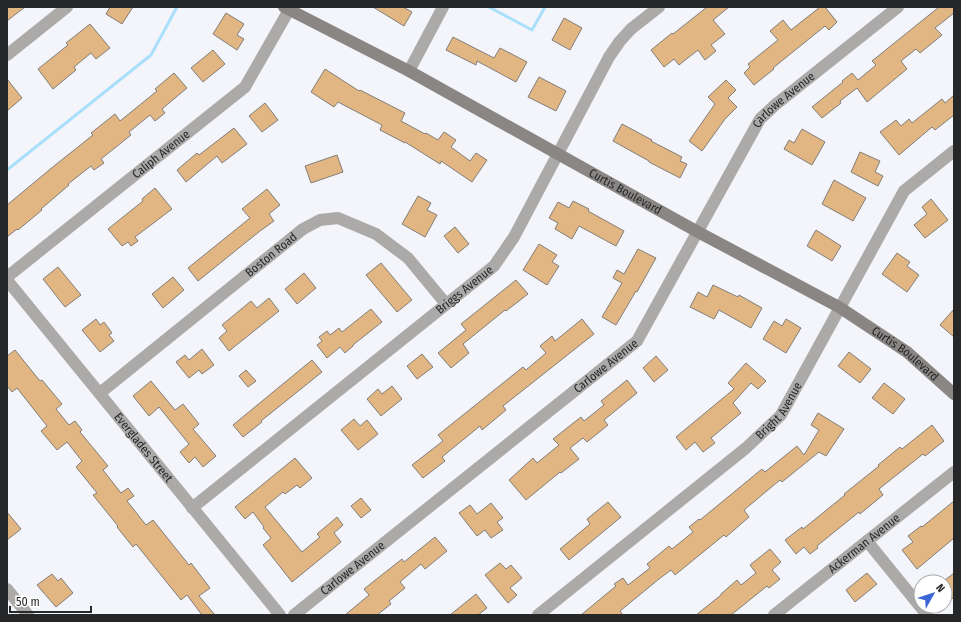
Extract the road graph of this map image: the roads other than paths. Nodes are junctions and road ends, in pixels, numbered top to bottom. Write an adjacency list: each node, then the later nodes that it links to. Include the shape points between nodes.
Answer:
1 (67, 7): 6 (street)
2 (443, 7): 7 (street)
3 (659, 7): 9 (street, Briggs Avenue, via 631,29 609,57)
4 (898, 7): 10 (street, Carlowe Avenue, via 760,119)
5 (287, 8): 7 (street, Curtis Boulevard); 11 (street, Caliph Avenue, via 245,87)
6 (7, 56)
7 (409, 71): 9 (street, Curtis Boulevard)
8 (954, 151): 13 (street, Bright Avenue, via 904,191)
9 (558, 154): 10 (street, Curtis Boulevard); 12 (street, Briggs Avenue, via 514,237 494,266)
10 (698, 232): 13 (street, Curtis Boulevard); 22 (street, Carlowe Avenue, via 637,341)
11 (7, 278): 14 (street, Everglades Street)
12 (446, 304): 14 (street, Boston Road, via 408,258 376,234 338,218 320,220 303,229); 17 (street, Briggs Avenue)
13 (839, 308): 15 (street, Curtis Boulevard, via 908,352); 23 (street, Bright Avenue, via 780,415 746,448)
14 (100, 393): 17 (street, Everglades Street)
15 (954, 394)
16 (954, 472): 18 (street, Ackerman Avenue)
17 (192, 508): 21 (street, Everglades Street)
18 (867, 541): 24 (street, Ackerman Avenue); 25 (street)
19 (7, 589): 20 (street)
20 (28, 615)
21 (280, 615)
22 (294, 615)
23 (538, 615)
24 (774, 615)
25 (927, 615)

